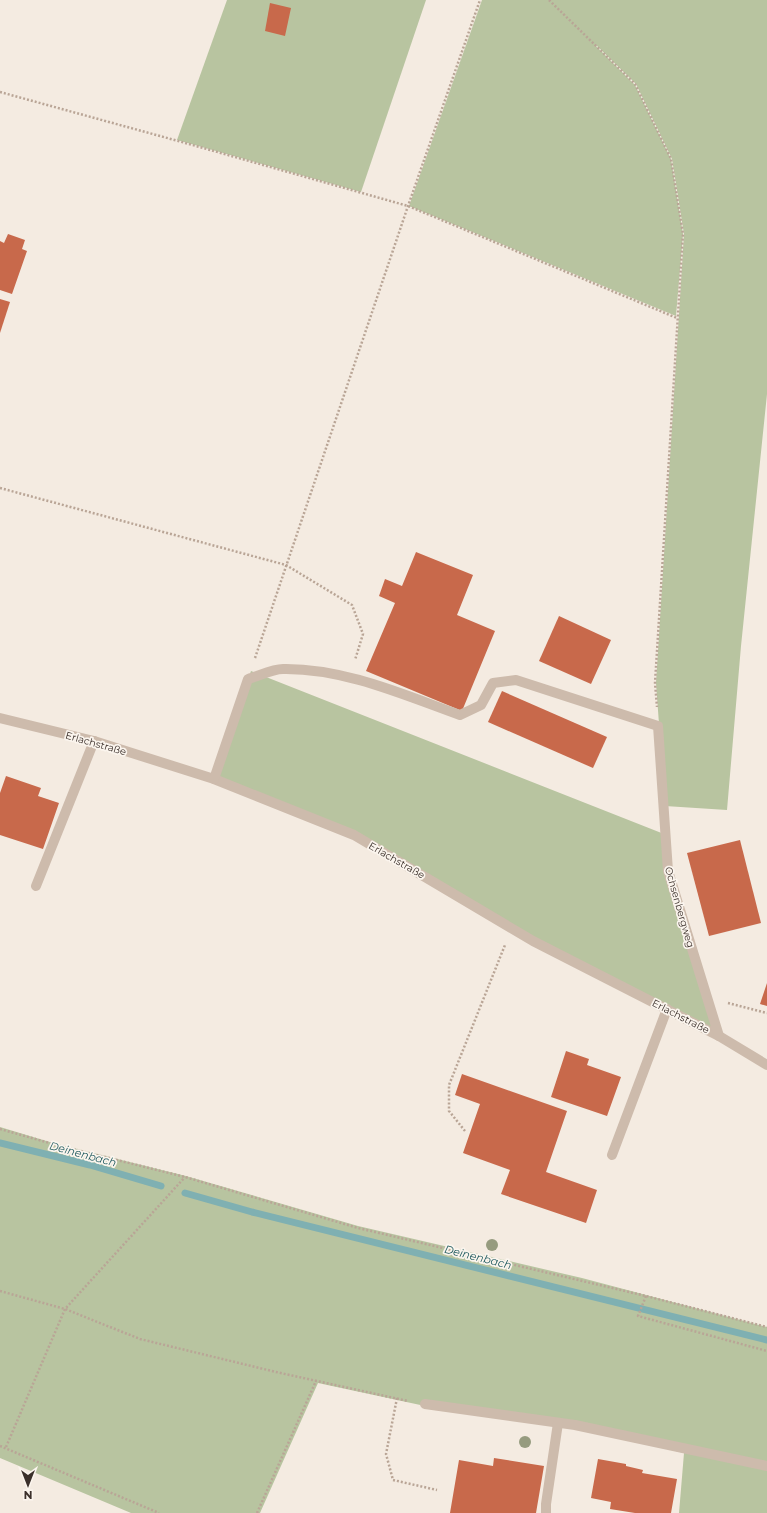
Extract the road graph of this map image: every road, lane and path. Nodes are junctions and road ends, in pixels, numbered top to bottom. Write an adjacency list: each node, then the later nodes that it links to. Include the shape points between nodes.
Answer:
1 (480, 0): 4 (path)
2 (549, 0): 5 (path, via 635,84 671,159 683,234)
3 (0, 92): 4 (path)
4 (408, 206): 5 (path); 7 (path)
5 (677, 318): 11 (path, via 655,683)
6 (0, 488): 7 (path)
7 (286, 565): 8 (path, via 352,605 363,634); 9 (path)
8 (350, 678): 9 (lane, via 332,673 282,669); 11 (lane, via 460,715 481,705 493,683 516,680)
9 (248, 679): 13 (lane)
10 (0, 718): 12 (lane, Erlachstraße)
11 (658, 726): 16 (lane, Ochsenbergweg, via 668,871)
12 (94, 741): 13 (lane, Erlachstraße); 14 (lane)
13 (214, 779): 15 (lane, Erlachstraße, via 354,835)
14 (36, 886)
15 (512, 928): 17 (lane, Erlachstraße); 22 (path, via 449,1085 449,1111)
16 (708, 999): 18 (path); 19 (lane, Ochsenbergweg)
17 (667, 1009): 19 (lane, Erlachstraße); 23 (lane)
18 (767, 1013)
19 (719, 1036): 20 (lane, Erlachstraße)
20 (767, 1065)
21 (0, 1129): 24 (path)
22 (465, 1131)
23 (612, 1155)
24 (185, 1177): 26 (path, via 358,1228); 27 (path)
25 (0, 1292): 27 (path)
26 (646, 1296): 28 (path); 29 (path, via 638,1316)
27 (65, 1309): 30 (path, via 140,1339); 35 (path)
28 (767, 1327)
29 (767, 1351)
30 (316, 1381): 31 (path); 39 (path)
31 (397, 1398): 32 (path); 37 (path, via 386,1454 393,1480)
32 (425, 1404): 33 (lane)
33 (558, 1423): 36 (lane); 40 (lane)
34 (0, 1446): 35 (path)
35 (6, 1448): 38 (path)
36 (767, 1466)
37 (438, 1490)
38 (159, 1513)
39 (256, 1513)
40 (546, 1513)

